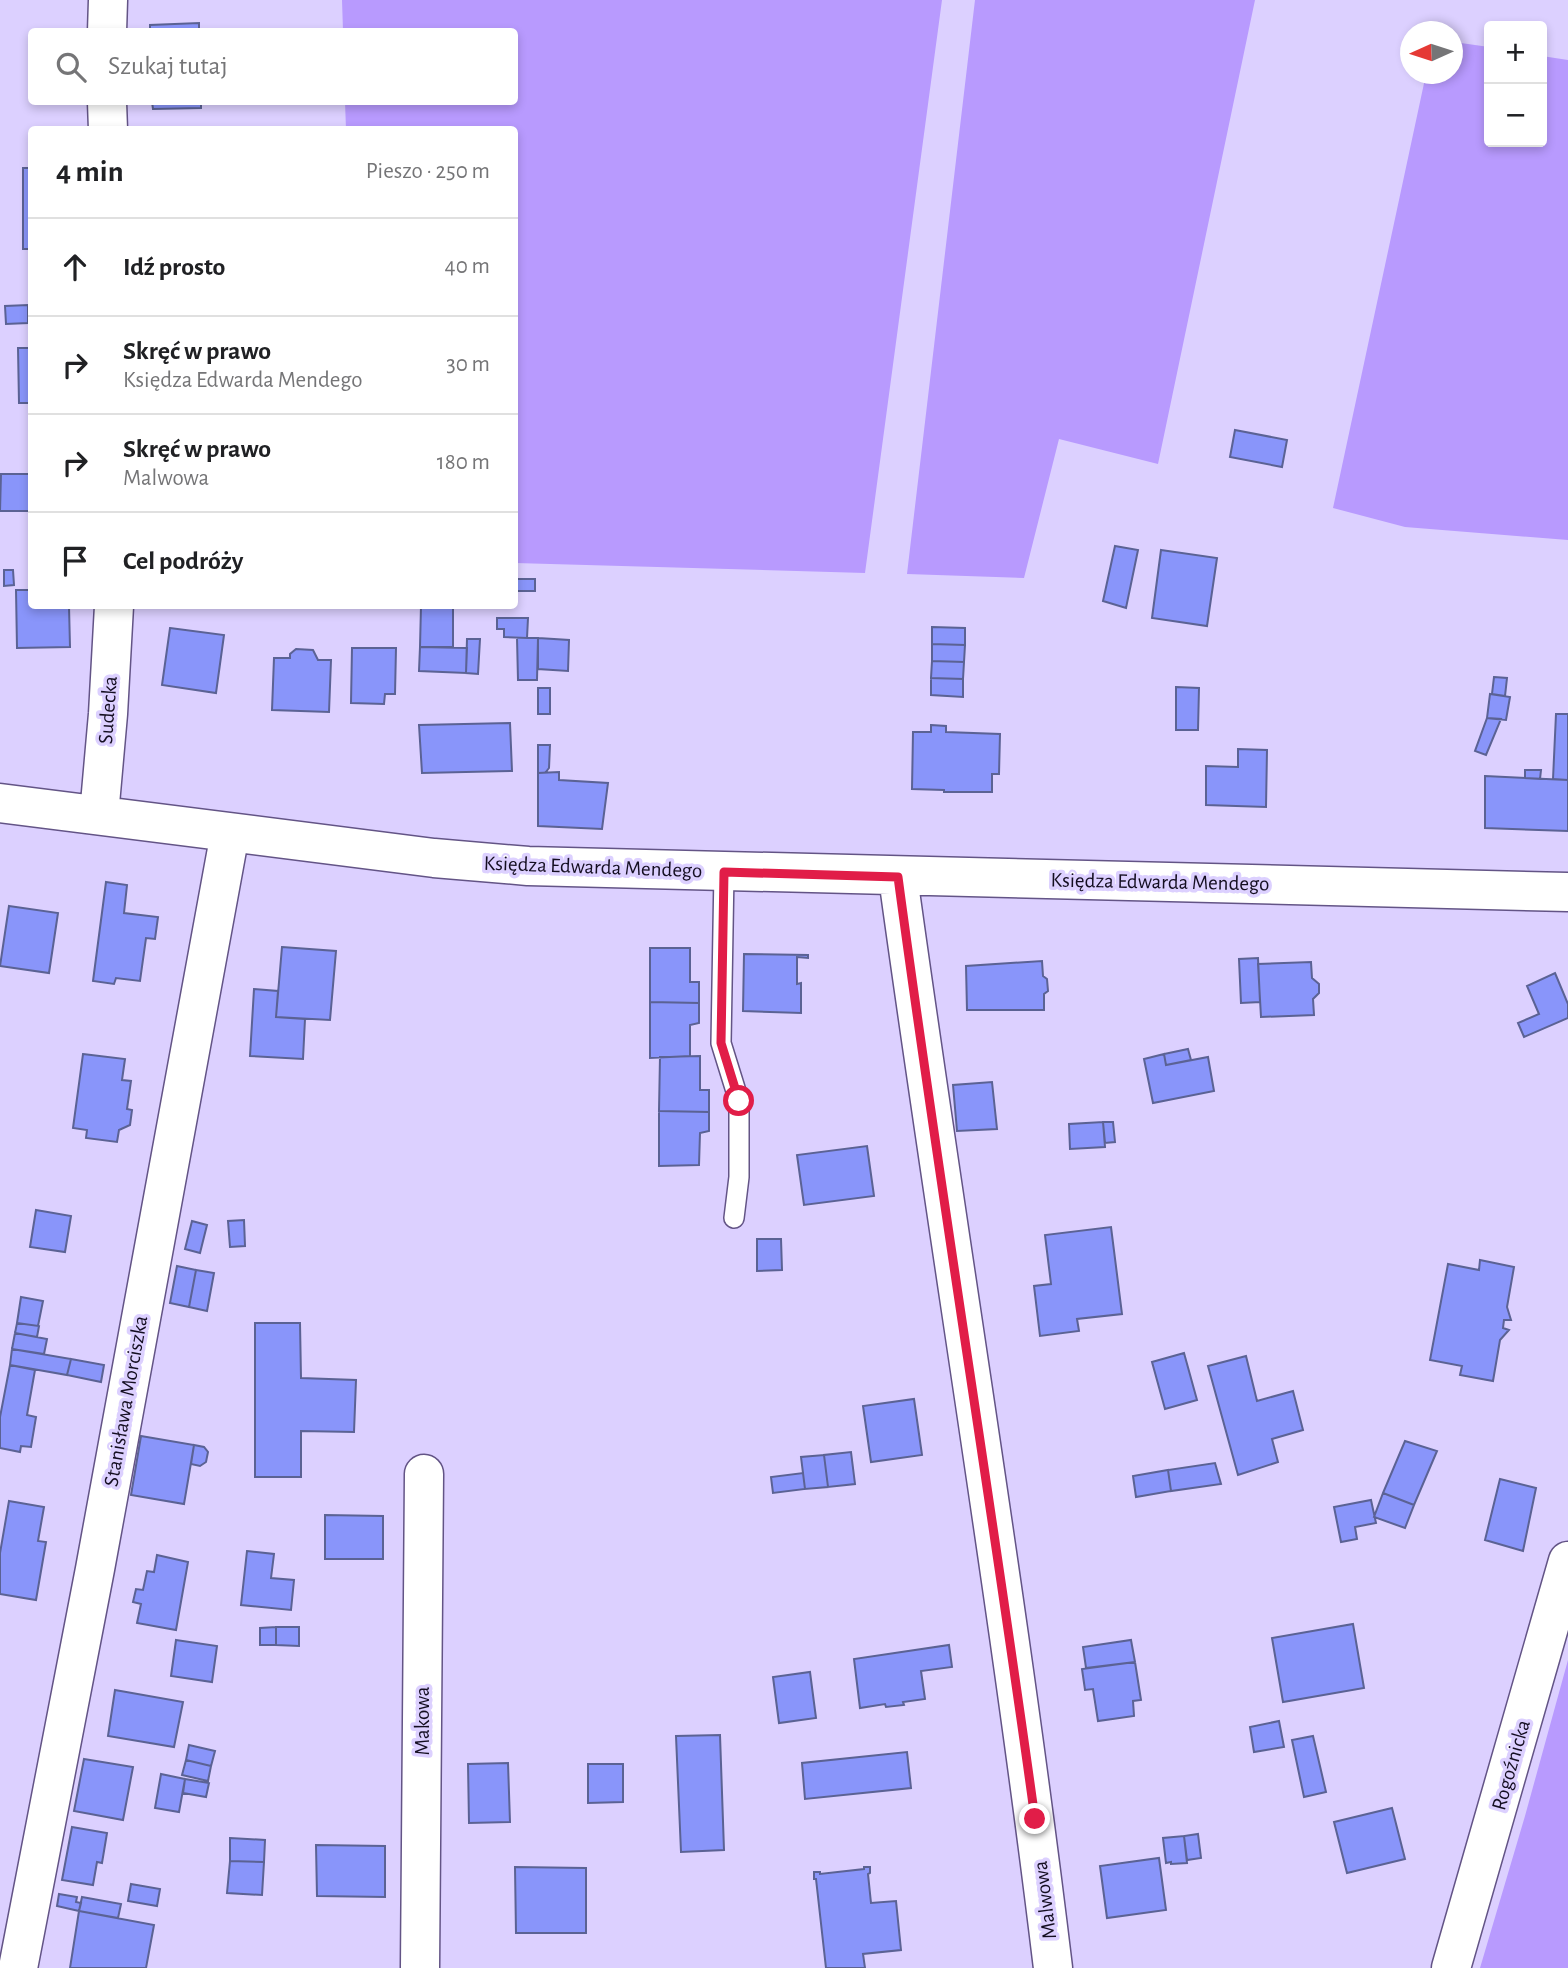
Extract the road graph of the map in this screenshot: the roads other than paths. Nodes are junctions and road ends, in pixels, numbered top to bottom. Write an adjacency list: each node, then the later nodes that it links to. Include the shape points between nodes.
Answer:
1 (108, 0): 2 (street)
2 (107, 28)
3 (107, 105): 4 (street)
4 (108, 126)
5 (114, 609): 7 (street, Sudecka)
6 (0, 803): 7 (street, Księdza Edwarda Mendego)
7 (99, 815): 8 (street, Księdza Edwarda Mendego)
8 (230, 833): 9 (street, Księdza Edwarda Mendego, via 515,865); 15 (street, Stanisława Morciszka)
9 (724, 872): 10 (street, Księdza Edwarda Mendego); 12 (lane, via 721,1043 739,1101)
10 (898, 877): 11 (street, Księdza Edwarda Mendego); 17 (street, Malwowa, via 1010,1635)
11 (1568, 892)
12 (734, 1218)
13 (424, 1474): 16 (street, Makowa)
14 (1568, 1561): 18 (street, Rogoźnicka)
15 (18, 1968)
16 (420, 1968)
17 (1053, 1968)
18 (1451, 1968)

